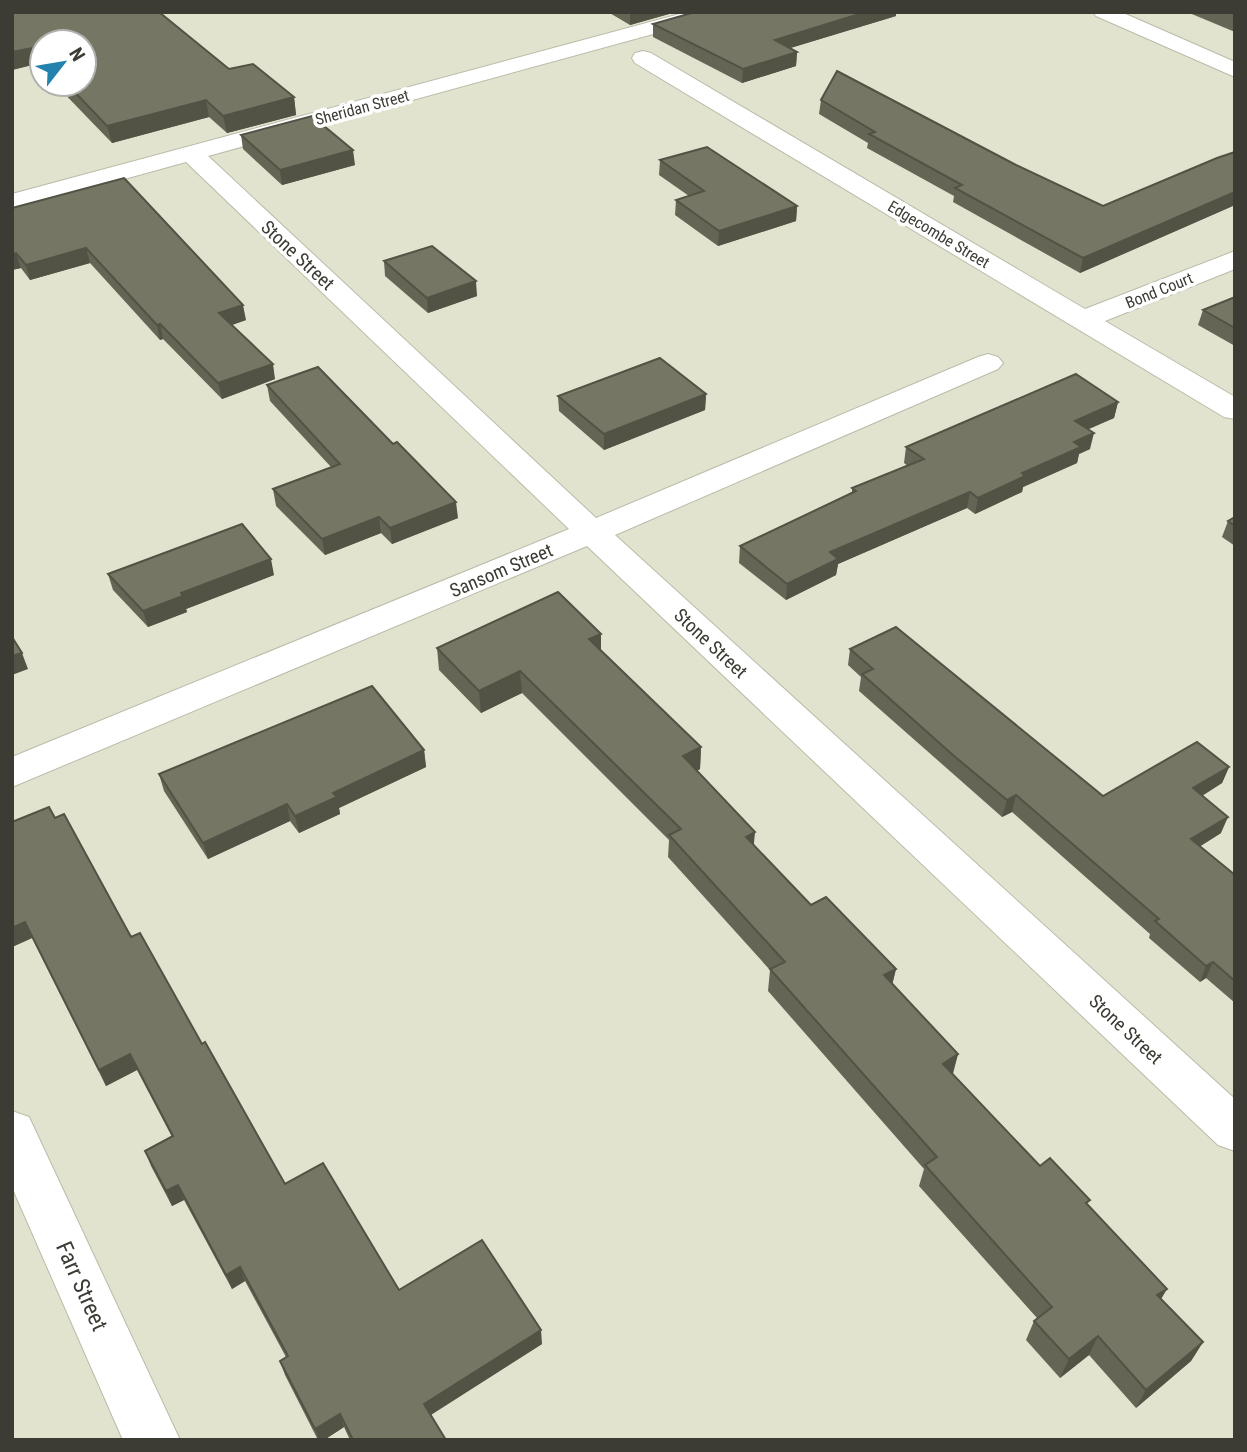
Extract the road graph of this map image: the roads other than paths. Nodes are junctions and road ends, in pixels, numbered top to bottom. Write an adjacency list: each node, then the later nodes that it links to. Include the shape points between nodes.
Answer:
1 (712, 12): 5 (street, Sheridan Street)
2 (1103, 12): 4 (street)
3 (643, 58): 8 (street, Edgecombe Street)
4 (1235, 70)
5 (190, 153): 6 (street, Sheridan Street); 11 (street, Stone Street)
6 (12, 202)
7 (1235, 259): 8 (street, Bond Court)
8 (1082, 320): 10 (street, Edgecombe Street)
9 (988, 363): 11 (street, Sansom Street)
10 (1235, 410)
11 (592, 532): 12 (street, Sansom Street); 13 (street, Stone Street)
12 (12, 773)
13 (1235, 1130)
14 (12, 1132): 15 (street, Farr Street)
15 (152, 1440)

